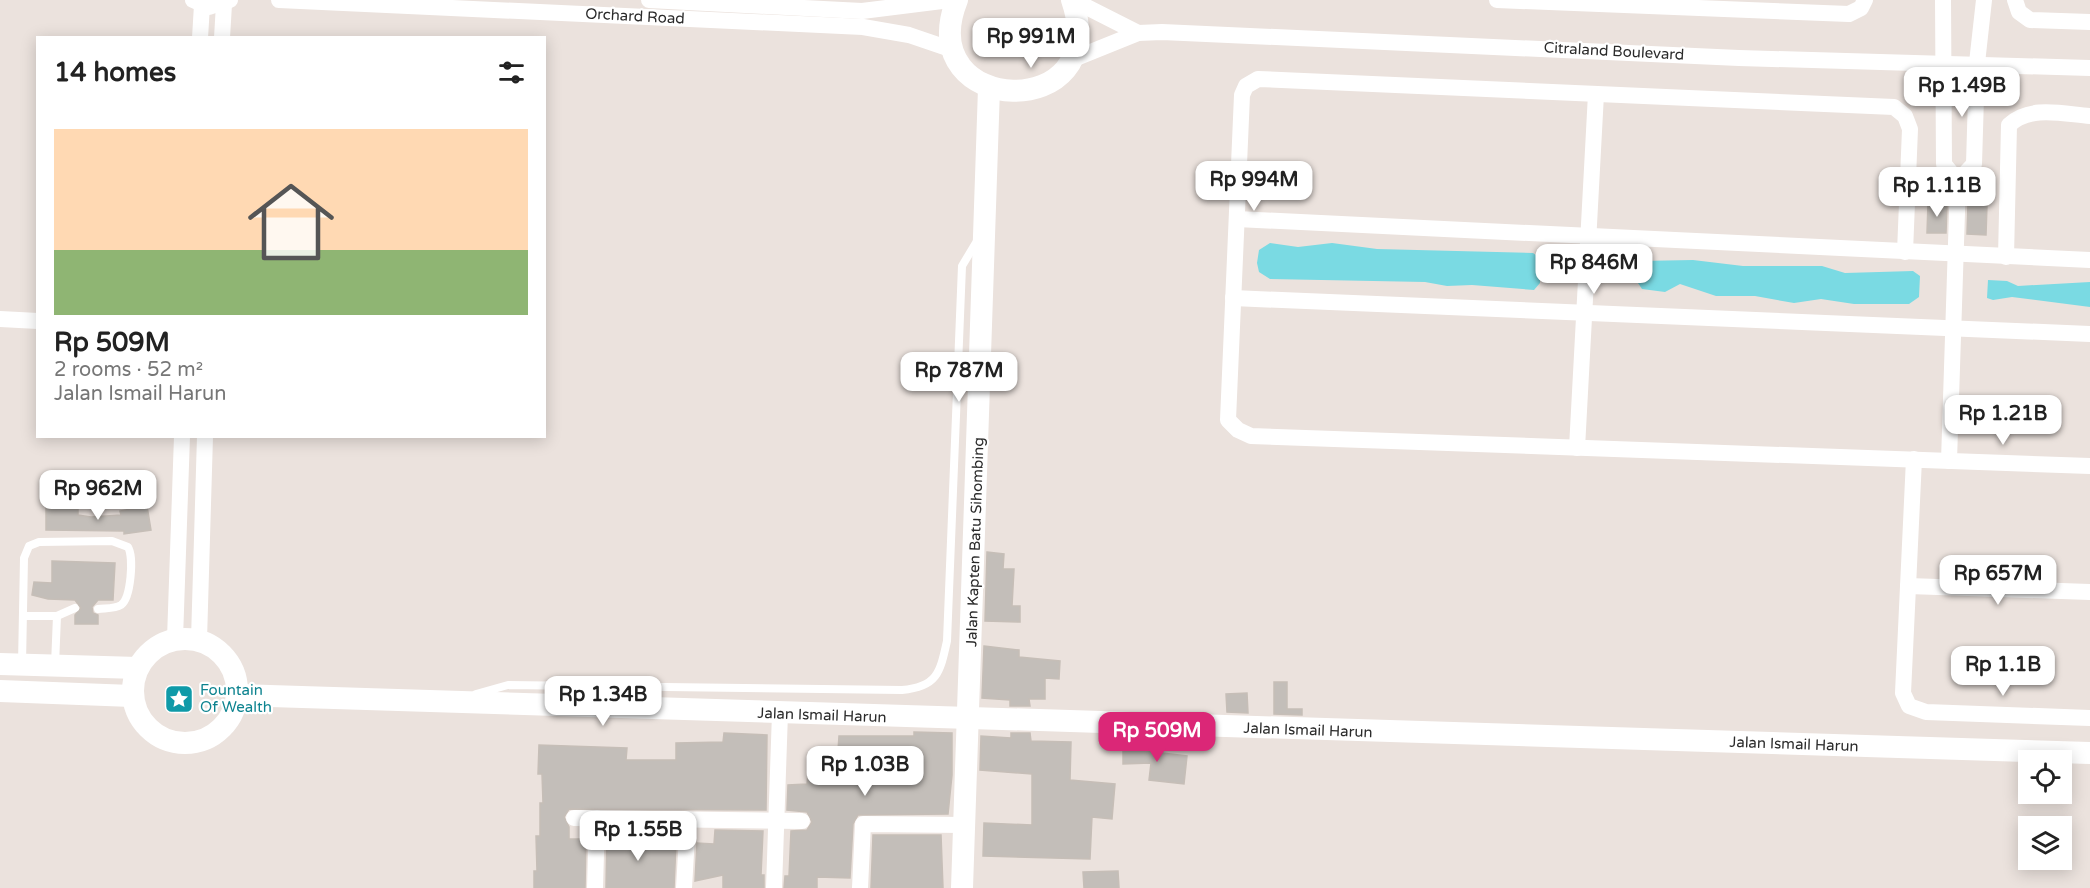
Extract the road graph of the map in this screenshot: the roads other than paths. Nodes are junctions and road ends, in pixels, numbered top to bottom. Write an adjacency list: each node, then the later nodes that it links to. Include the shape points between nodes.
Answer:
1 (279, 0): 17 (street, Orchard Road, via 863,27 909,35)
2 (649, 0): 3 (street, Orchard Road, via 862,11)
3 (950, 0)
4 (957, 0): 17 (street, via 950,24)
5 (1072, 0): 14 (street, Citraland Boulevard); 18 (street, via 1079,30)
6 (1497, 0): 7 (street, via 1849,14 1861,8)
7 (1865, 0)
8 (1943, 0): 19 (street)
9 (1984, 0): 20 (street)
10 (2015, 0): 13 (street, via 2019,12 2030,20)
11 (197, 2): 12 (street); 15 (street)
12 (227, 2): 16 (street)
13 (2090, 22)
14 (1138, 33): 18 (street, Citraland Boulevard); 19 (street, Citraland Boulevard, via 1739,58)
15 (200, 36)
16 (222, 36)
17 (954, 50): 22 (street, via 967,73)
18 (1071, 60): 22 (street, via 1056,77 1035,89 1020,93)
19 (1946, 62): 20 (street, Citraland Boulevard); 25 (street, via 1944,164)
20 (1977, 63): 21 (street, Citraland Boulevard); 25 (street, via 1974,164)
21 (2090, 68)
22 (989, 88): 27 (street, Jalan Kapten Batu Sihombing)
23 (1596, 93): 26 (street, via 1258,79 1246,86 1242,95); 28 (street); 29 (street, via 1894,107 1905,116 1910,129)
24 (2090, 116): 31 (street, via 2030,112 2009,125)
25 (1958, 181): 30 (street)
26 (1237, 219): 28 (street); 33 (street)
27 (985, 232): 59 (lane, via 962,266 947,642 941,668 931,682 922,688 902,690 508,685); 62 (street, Jalan Kapten Batu Sihombing)
28 (1589, 236): 29 (street); 34 (street)
29 (1905, 252): 30 (street)
30 (1955, 254): 31 (street); 37 (street)
31 (2006, 256): 32 (street)
32 (2090, 260)
33 (1233, 298): 34 (street); 41 (street, via 1228,420 1251,436)
34 (1585, 312): 37 (street); 41 (street)
35 (0, 319): 36 (street)
36 (36, 321)
37 (1953, 327): 38 (street); 43 (street)
38 (2090, 334)
39 (182, 438): 51 (street)
40 (206, 438): 52 (street)
41 (1578, 447): 42 (street)
42 (1914, 459): 43 (street); 45 (street)
43 (1949, 460): 44 (street)
44 (2090, 466)
45 (1908, 586): 46 (street); 61 (street, via 1903,693 1909,706 1926,712)
46 (2090, 592)
47 (75, 608): 50 (lane)
48 (98, 609): 49 (lane, via 120,606 125,601 133,562 128,547 112,541 39,542 25,551)
49 (24, 616): 50 (lane); 53 (lane)
50 (57, 616): 54 (lane)
51 (175, 639): 52 (street); 55 (street, via 147,655)
52 (199, 640): 57 (street, via 216,648 228,661 236,677)
53 (11, 664): 54 (street)
54 (55, 666): 55 (street)
55 (138, 668): 58 (street)
56 (0, 691): 58 (street)
57 (238, 695): 58 (street, via 232,716 217,733 197,742 174,742 154,734 139,717); 59 (street, Jalan Ismail Harun)
58 (132, 696)
59 (449, 702): 60 (street, Jalan Ismail Harun)
60 (780, 713): 62 (street, Jalan Ismail Harun); 67 (street)
61 (2090, 718)
62 (969, 720): 63 (street, Jalan Ismail Harun); 69 (street, Jalan Kapten Batu Sihombing)
63 (2090, 753)
64 (574, 818): 65 (street)
65 (597, 818): 66 (street); 70 (street)
66 (688, 819): 67 (street); 71 (street)
67 (777, 820): 68 (street); 72 (street)
68 (802, 821)
69 (964, 825): 73 (street, via 863,824); 74 (street, Jalan Kapten Batu Sihombing)
70 (595, 888)
71 (684, 888)
72 (774, 888)
73 (860, 888)
74 (962, 888)

